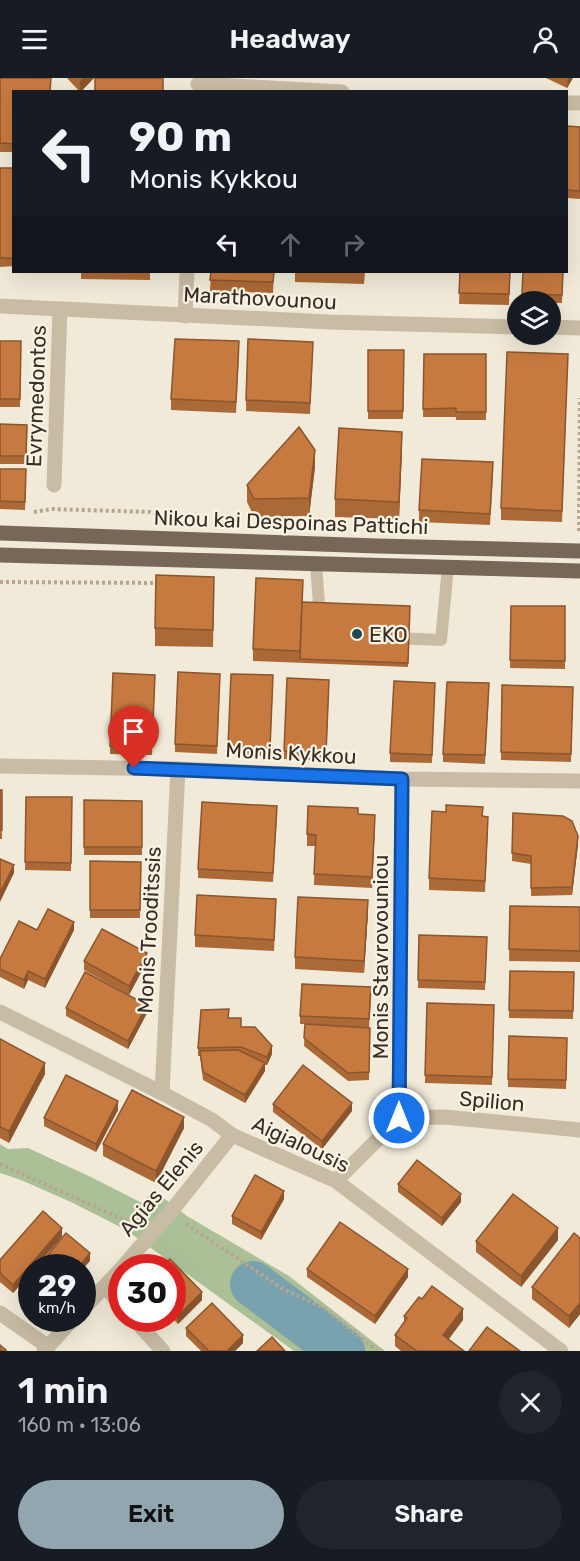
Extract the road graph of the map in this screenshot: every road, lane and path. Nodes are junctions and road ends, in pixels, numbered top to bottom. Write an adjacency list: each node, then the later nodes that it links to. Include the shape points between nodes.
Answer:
1 (197, 85): 2 (street)
2 (301, 90)
3 (187, 273): 6 (street)
4 (0, 306): 5 (street, Marathovounou)
5 (60, 309): 6 (street, Marathovounou); 11 (street, Evrymedontos)
6 (184, 316): 7 (street, Marathovounou)
7 (507, 327)
8 (561, 327): 9 (street)
9 (580, 327)
10 (580, 398): 12 (path)
11 (54, 484)
12 (579, 531)
13 (0, 533): 14 (main road, Nikou kai Despoinas Pattichi)
14 (580, 551)
15 (0, 555): 16 (main road, Nikou kai Despoinas Pattichi)
16 (316, 564): 17 (main road, Nikou kai Despoinas Pattichi); 19 (lane)
17 (448, 567): 18 (main road, Nikou kai Despoinas Pattichi); 20 (lane, via 441,640)
18 (580, 571)
19 (322, 635)
20 (381, 638)
21 (0, 766): 22 (street, Monis Kykkou)
22 (178, 769): 23 (street, Monis Kykkou); 26 (street, Monis Trooditssis)
23 (402, 779): 24 (street, Monis Kykkou); 27 (street, Monis Stavrovouniou)
24 (580, 781)
25 (0, 1012): 26 (street, Aigialousis)
26 (162, 1093): 29 (street, Aigialousis)
27 (399, 1118): 28 (street, Spilion, via 445,1118); 31 (street)
28 (580, 1130)
29 (232, 1135): 31 (street, Aigialousis); 34 (street, Agias Elenis)
30 (0, 1164): 32 (path)
31 (336, 1180): 45 (street, Aigialousis)
32 (130, 1222)
33 (188, 1227): 44 (path, via 283,1289 326,1309)
34 (134, 1254)
35 (108, 1284): 36 (street, Agias Elenis)
36 (105, 1287): 37 (street); 38 (street, Agias Elenis)
37 (108, 1290)
38 (96, 1296)
39 (0, 1314): 42 (street)
40 (61, 1332): 42 (street)
41 (146, 1332): 43 (street)
42 (46, 1349)
43 (163, 1351)
44 (377, 1351)
45 (561, 1351)

